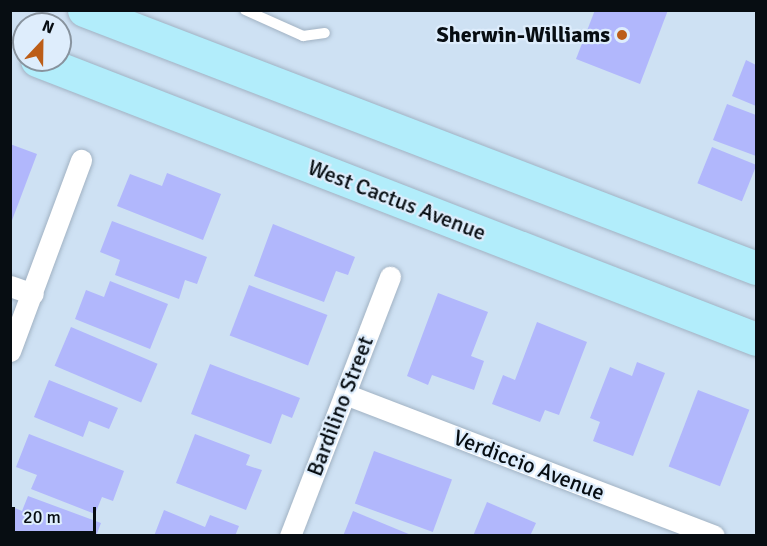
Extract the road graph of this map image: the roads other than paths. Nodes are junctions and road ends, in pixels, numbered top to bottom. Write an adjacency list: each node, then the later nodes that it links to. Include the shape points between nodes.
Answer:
1 (84, 10): 6 (main road)
2 (245, 10): 3 (lane, via 303,36)
3 (325, 33)
4 (69, 72): 10 (main road, West Cactus Avenue)
5 (81, 160): 9 (street)
6 (756, 268)
7 (390, 277): 12 (street, Bardilino Street)
8 (10, 286): 9 (street)
9 (33, 294): 11 (street)
10 (756, 339)
11 (10, 351)
12 (345, 393): 13 (street, Bardilino Street); 14 (street, Verdiccio Avenue)
13 (290, 536)
14 (714, 536)

